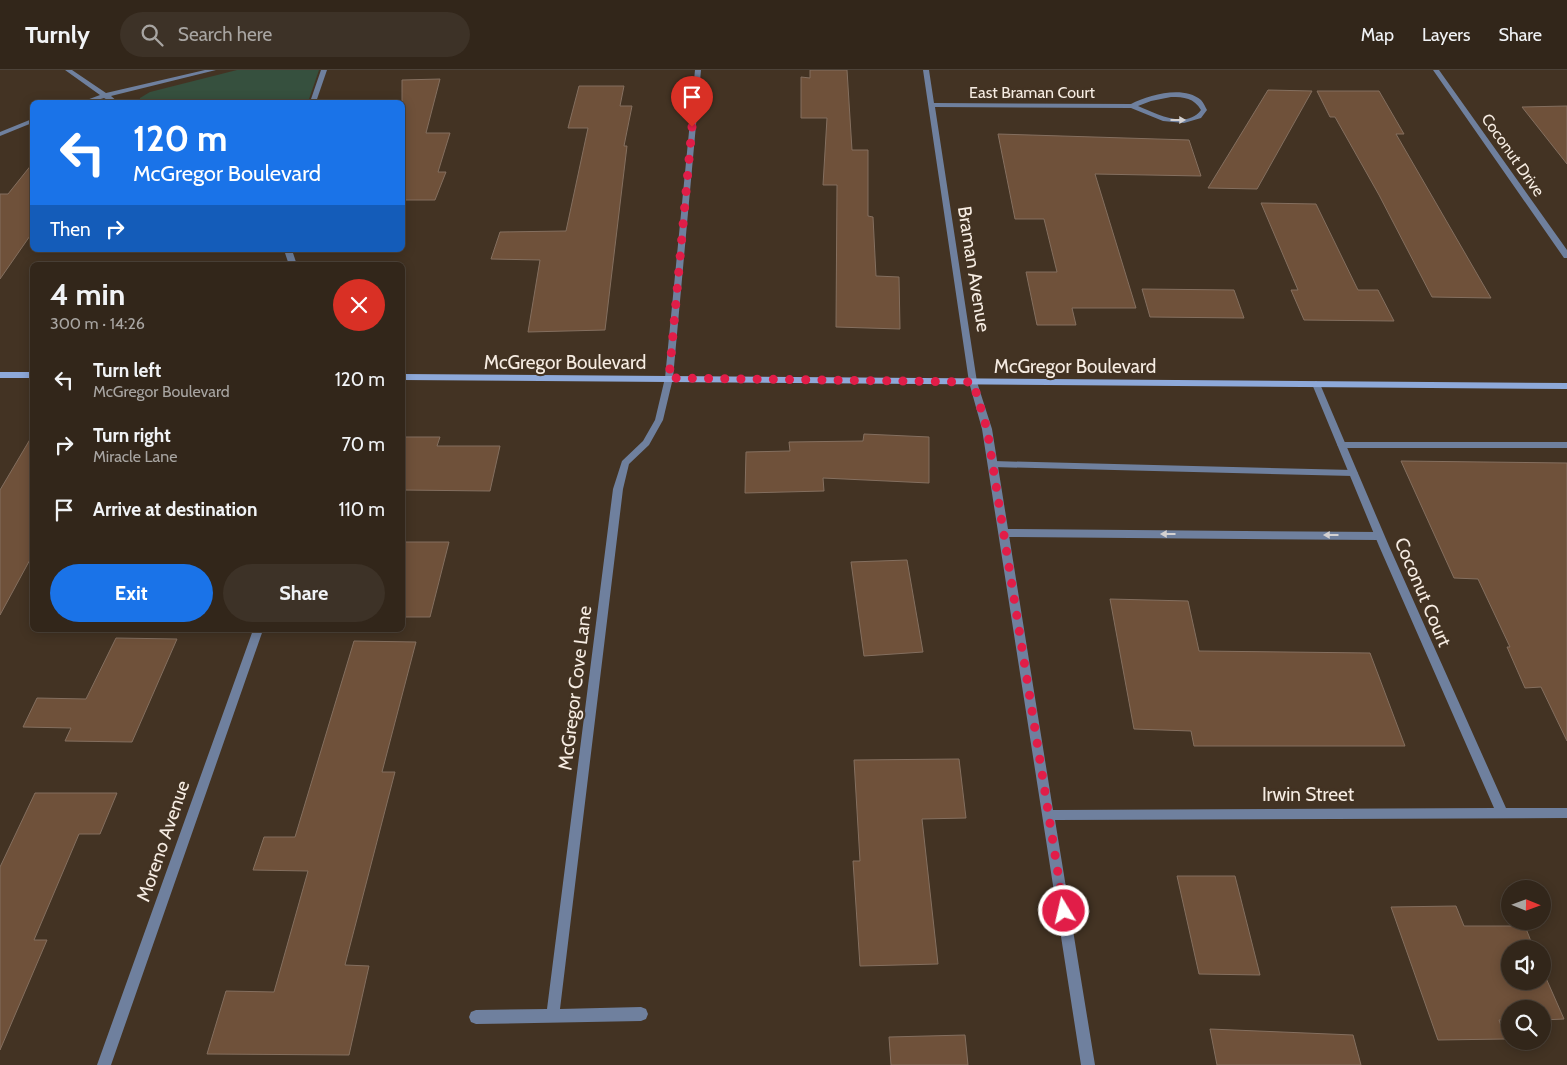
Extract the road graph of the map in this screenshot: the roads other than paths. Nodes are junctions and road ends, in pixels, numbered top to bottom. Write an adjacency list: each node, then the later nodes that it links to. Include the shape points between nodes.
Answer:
1 (68, 70): 7 (street)
2 (213, 70): 7 (street)
3 (324, 70): 10 (street)
4 (698, 70): 19 (street, McGregor Cove Lane)
5 (926, 70): 11 (street, Braman Avenue)
6 (1436, 70): 15 (street, Coconut Drive)
7 (106, 95): 8 (street); 9 (street)
8 (92, 100)
9 (112, 100)
10 (314, 100)
11 (932, 105): 12 (street, East Braman Court); 20 (street, Braman Avenue)
12 (1132, 106): 12 (street, East Braman Court, one-way to 12, via 1165,120 1198,117 1204,110 1203,104 1195,99 1170,95 1149,98)
13 (30, 122): 14 (street)
14 (0, 134)
15 (1567, 256)
16 (0, 375): 17 (main road)
17 (30, 375)
18 (405, 377): 19 (main road, McGregor Boulevard)
19 (669, 378): 20 (main road, McGregor Boulevard); 34 (street, McGregor Cove Lane, via 658,420 646,443 625,463 618,489)
20 (973, 382): 21 (main road, McGregor Boulevard); 25 (street, Braman Avenue)
21 (1316, 384): 22 (main road, McGregor Boulevard); 23 (street, Coconut Court)
22 (1567, 386)
23 (1342, 445): 24 (street); 26 (street, Coconut Court)
24 (1567, 445)
25 (993, 464): 26 (street); 27 (street, Braman Avenue)
26 (1353, 473): 28 (street, Coconut Court)
27 (1004, 533): 28 (street, one-way to 27); 32 (street, Braman Avenue)
28 (1379, 536): 30 (street, Coconut Court)
29 (257, 632): 36 (street, Moreno Avenue)
30 (1502, 812): 31 (street, Irwin Street); 32 (street, Irwin Street)
31 (1567, 813)
32 (1048, 815): 37 (street, Braman Avenue)
33 (641, 1014): 34 (street)
34 (553, 1016): 35 (street)
35 (476, 1017)
36 (104, 1065)
37 (1088, 1065)

